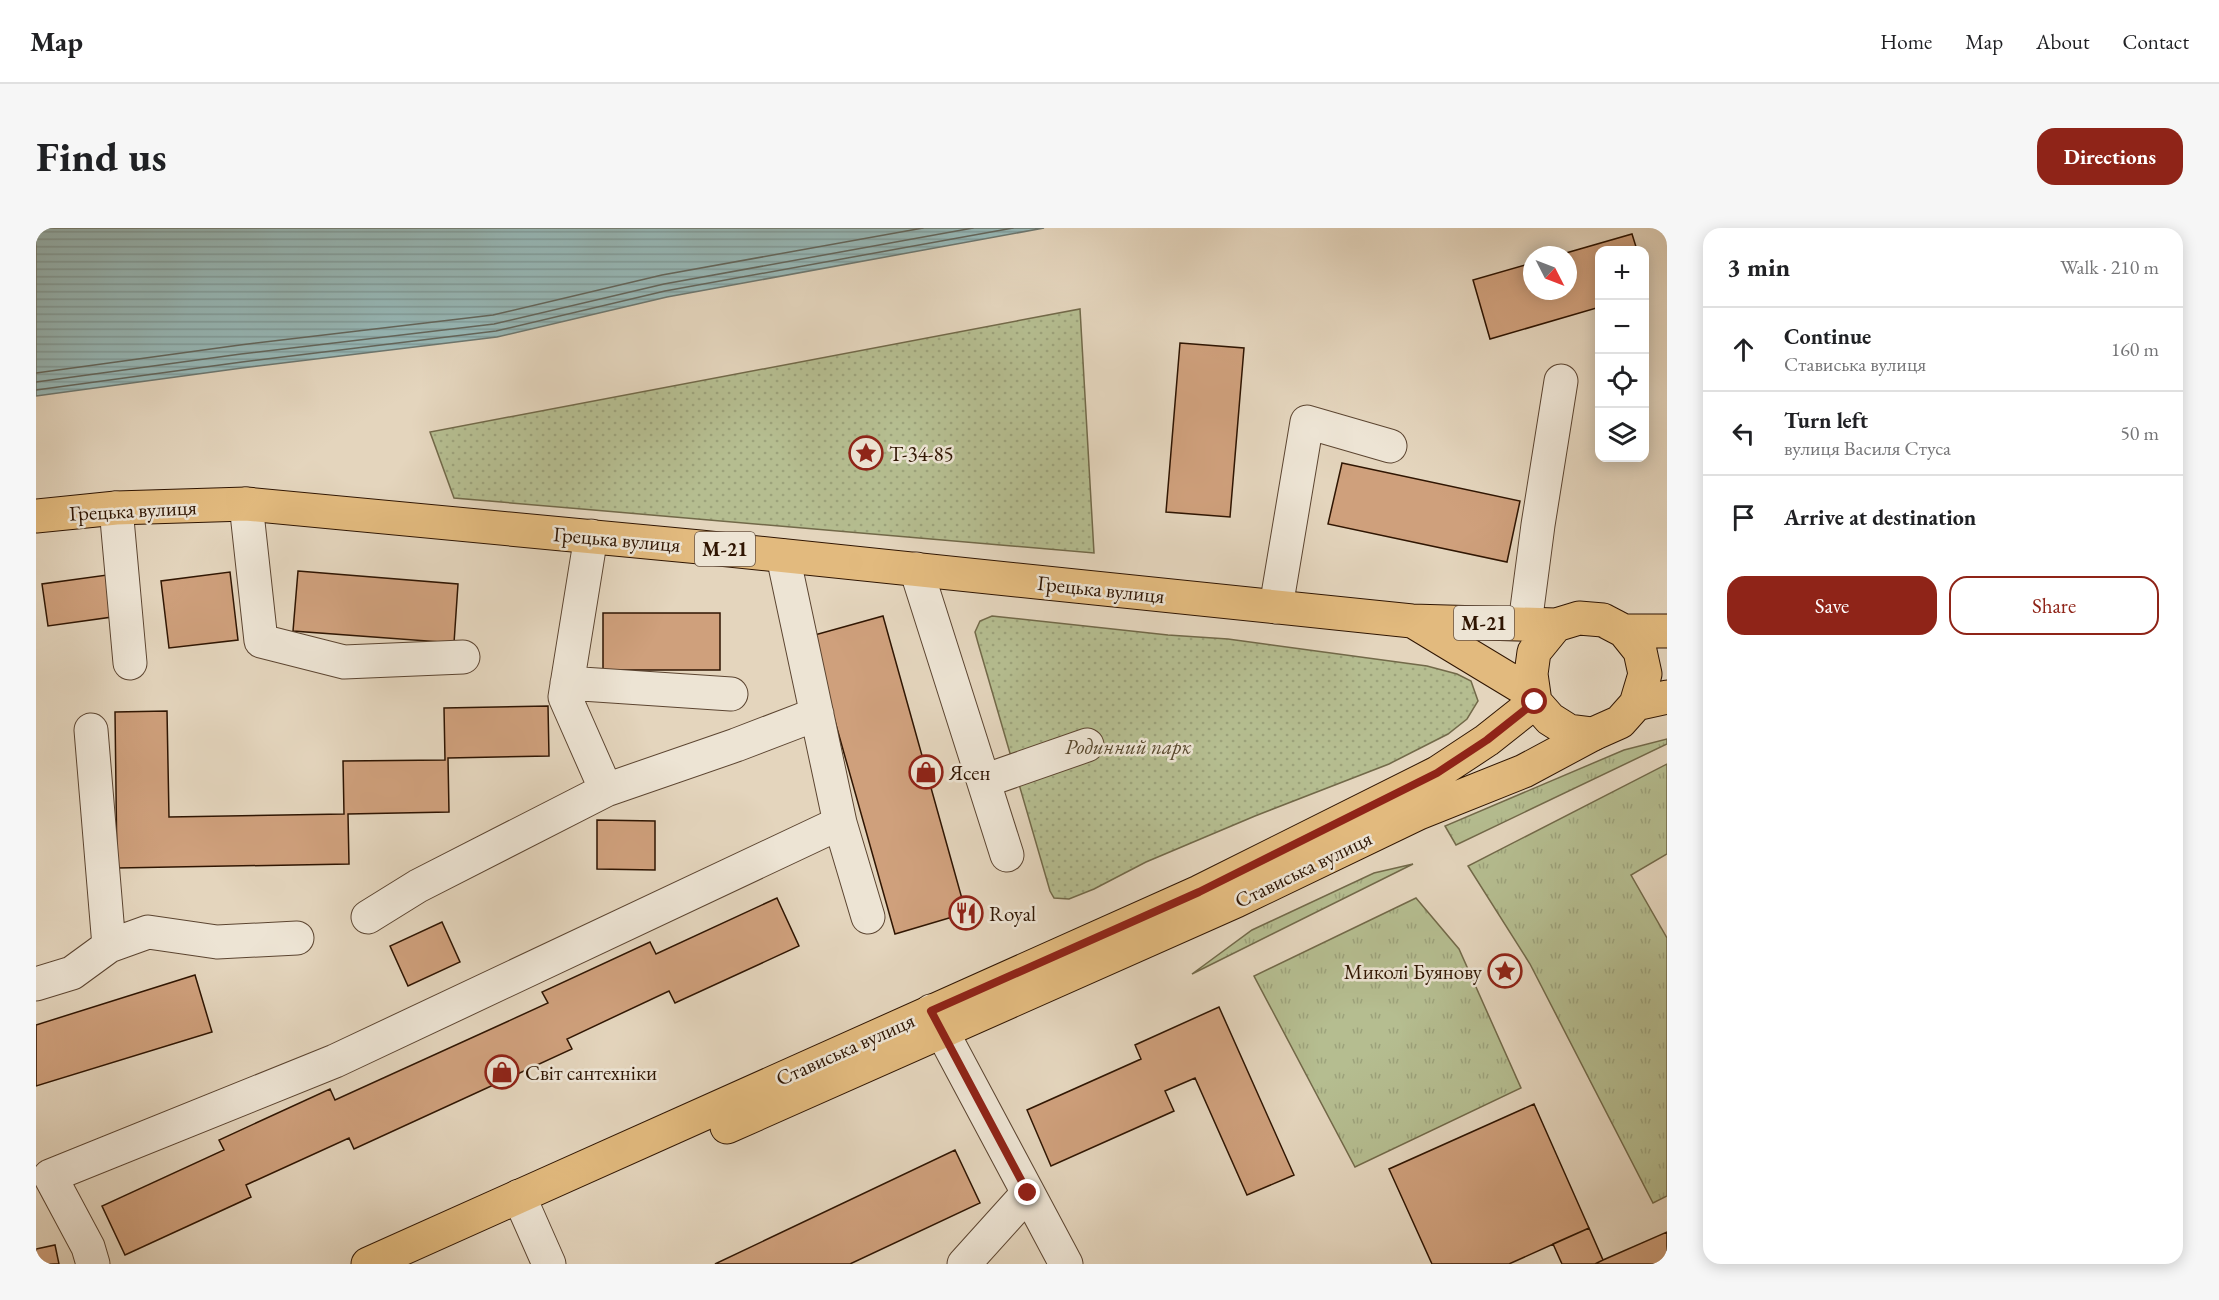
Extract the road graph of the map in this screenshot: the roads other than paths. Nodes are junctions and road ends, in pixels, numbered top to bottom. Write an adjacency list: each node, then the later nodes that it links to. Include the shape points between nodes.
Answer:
1 (1561, 381): 11 (street, via 1538,525)
2 (1390, 446): 9 (street, via 1307,422)
3 (246, 504): 4 (main road, Грецька вулиця / М-21); 6 (main road, Грецька вулиця / М-21); 14 (street, via 261,641 344,662)
4 (116, 508): 5 (main road, Грецька вулиця / М-21); 15 (street)
5 (36, 516)
6 (591, 536): 7 (main road, Грецька вулиця / М-21); 16 (street)
7 (783, 555): 8 (main road, Грецька вулиця / М-21); 20 (street)
8 (916, 569): 9 (main road, Грецька вулиця / М-21); 24 (street)
9 (1276, 607): 10 (main road, Грецька вулиця / М-21)
10 (1412, 621): 11 (main road, Грецька вулиця / М-21); 18 (main road, Грецька вулиця / М-21)
11 (1540, 625): 13 (main road, М-21, via 1579,618 1604,620); 18 (main road, М-21, via 1531,674)
12 (1667, 631): 13 (main road, М-21)
13 (1624, 632): 19 (main road, М-21, via 1640,651)
14 (463, 657)
15 (130, 663)
16 (567, 683): 17 (street); 25 (street, via 565,697)
17 (731, 694)
18 (1534, 698): 22 (main road, М-21, via 1550,719 1569,730); 33 (main road, Стависька вулиця, via 1487,740 1437,773)
19 (1651, 701): 22 (main road, М-21)
20 (817, 714): 25 (street); 26 (street)
21 (91, 730): 31 (street)
22 (1593, 734): 33 (main road, Стависька вулиця, via 1524,771 1419,813 1236,901)
23 (1086, 745): 24 (street)
24 (984, 781): 27 (street)
25 (606, 790): 28 (street, via 418,886)
26 (840, 823): 29 (street); 36 (street, via 335,1061 50,1176)
27 (1007, 855)
28 (368, 917)
29 (868, 917)
30 (297, 938): 31 (street, via 217,942 148,932)
31 (109, 946): 32 (street, via 72,973)
32 (36, 984)
33 (937, 1022): 34 (street); 35 (main road, Стависька вулиця)
34 (1028, 1193): 40 (street); 41 (street)
35 (523, 1206): 37 (main road, Стависька вулиця); 38 (main road, Стависька вулиця); 39 (street)
36 (93, 1264)
37 (368, 1264)
38 (418, 1264)
39 (549, 1264)
40 (964, 1264)
41 (1066, 1264)

